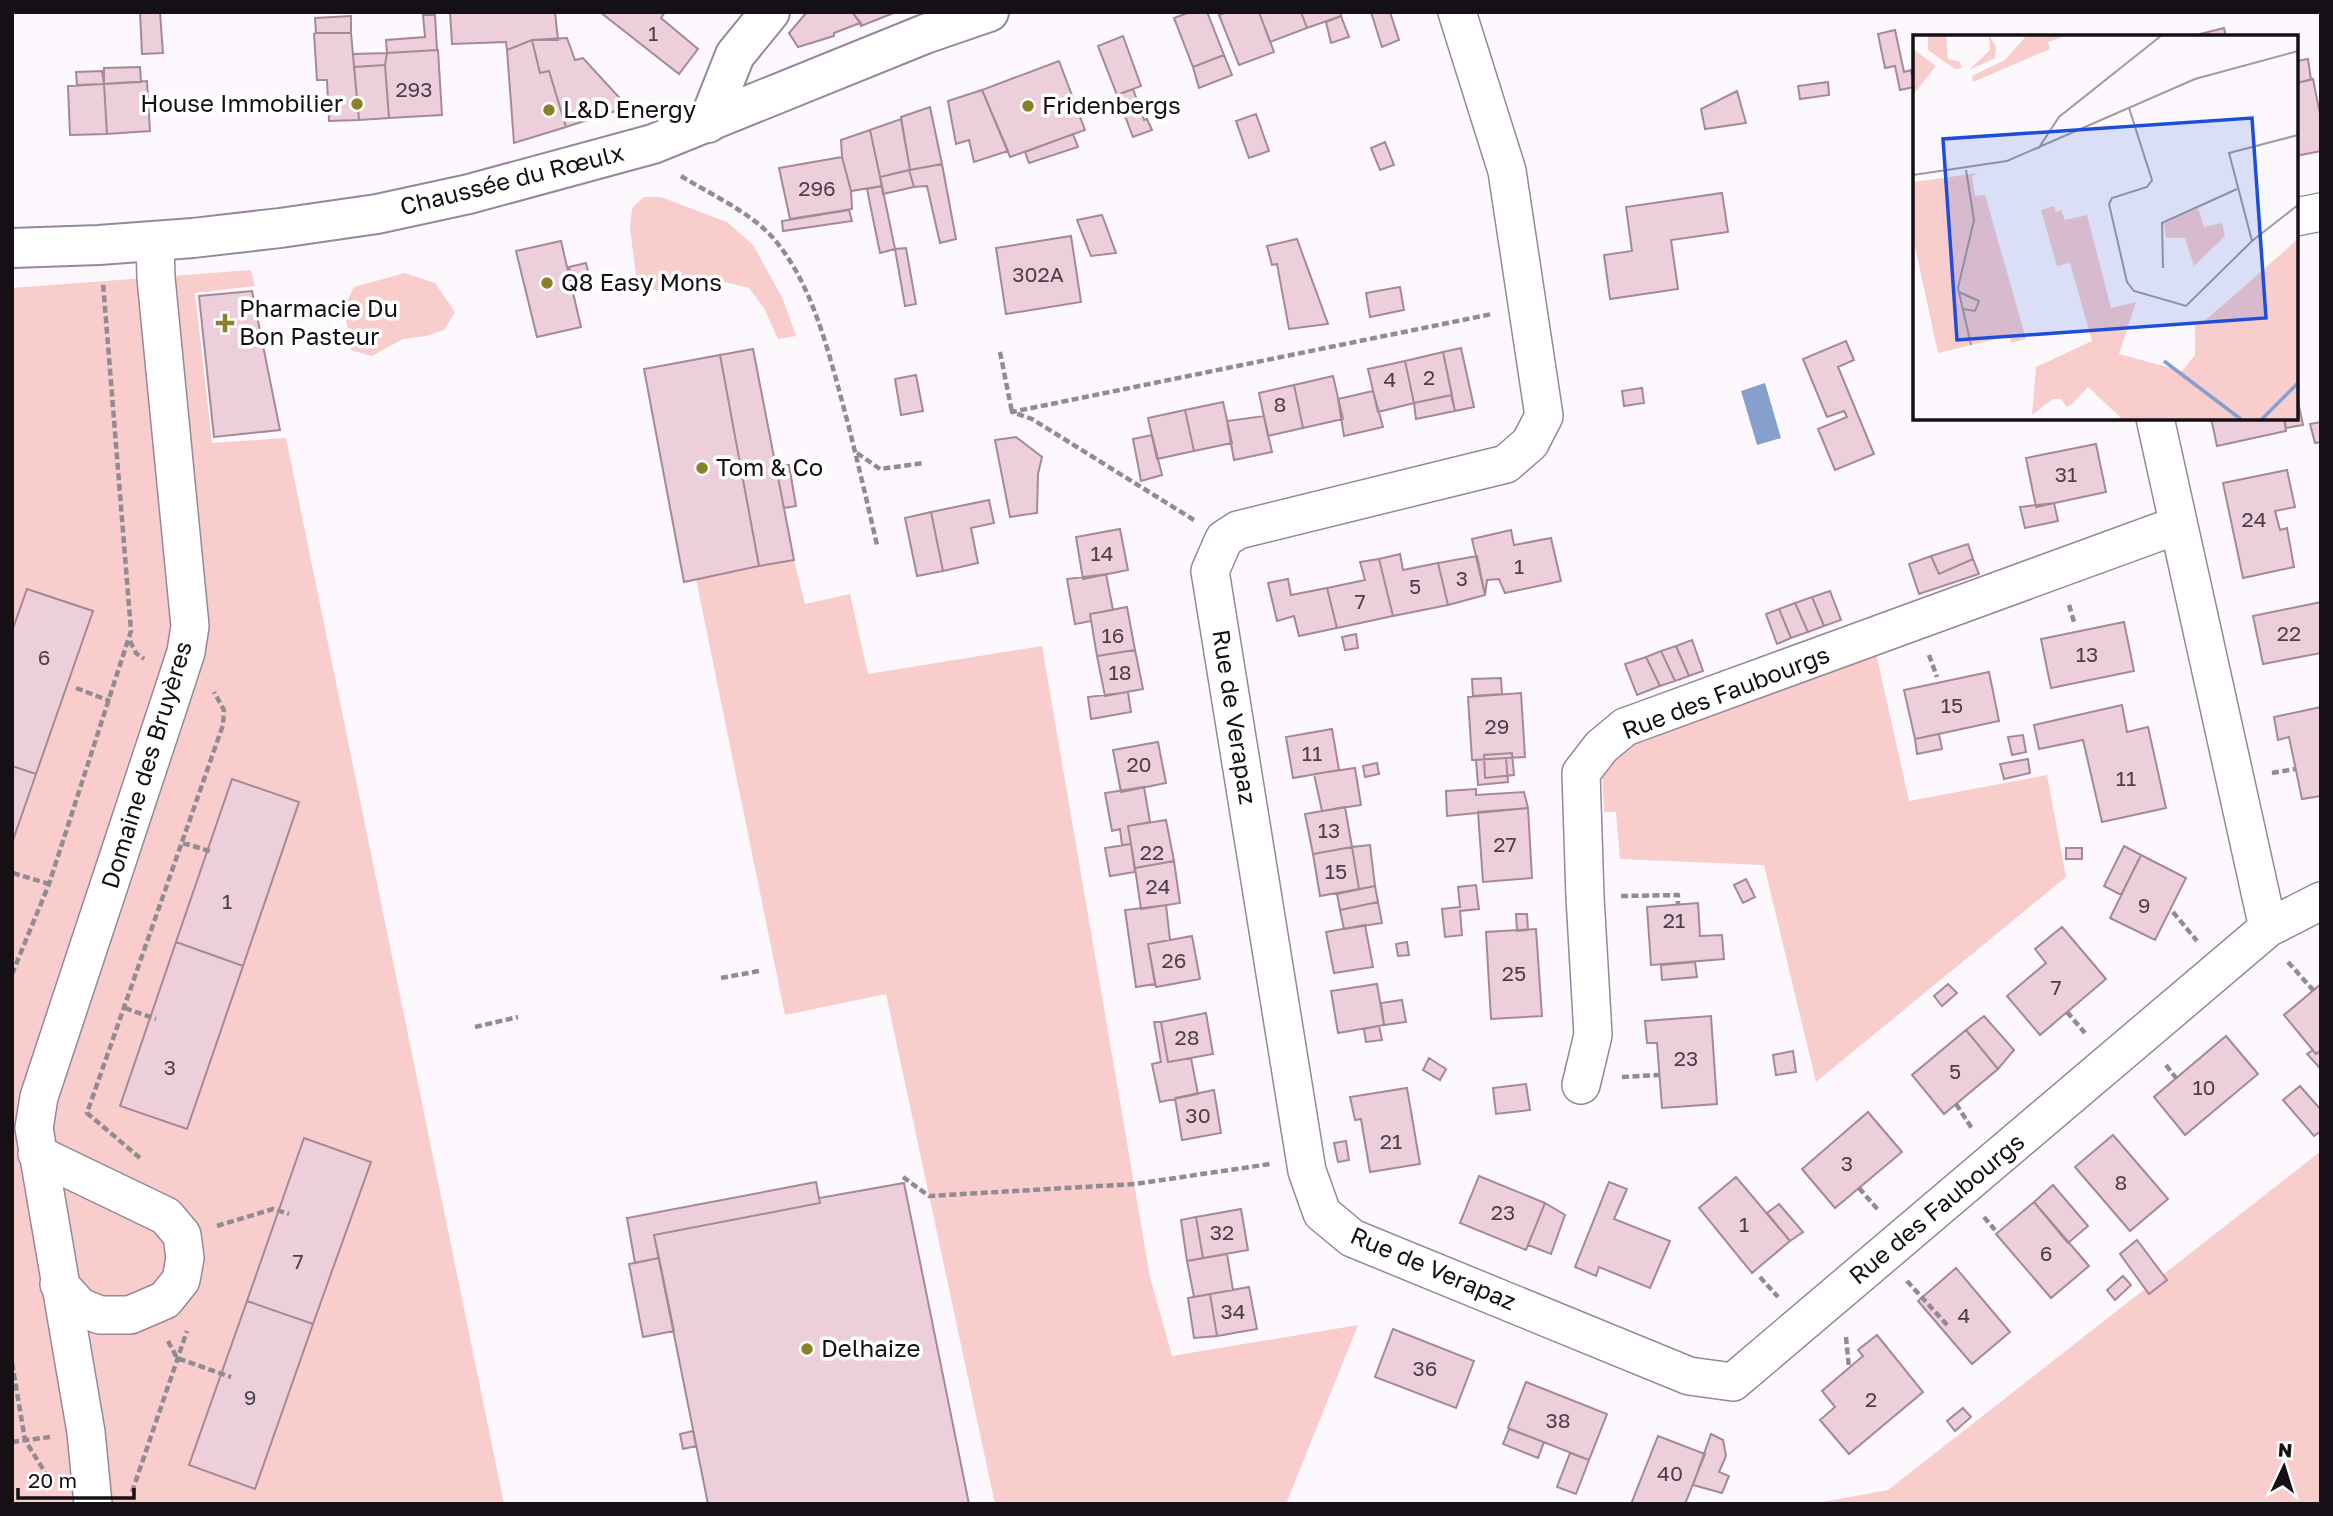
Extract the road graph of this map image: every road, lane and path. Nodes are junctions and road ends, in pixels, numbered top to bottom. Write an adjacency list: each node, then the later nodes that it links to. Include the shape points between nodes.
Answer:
1 (770, 12): 4 (main road, via 735,55)
2 (989, 12): 4 (main road, Chaussée du Rœulx)
3 (1457, 12): 11 (street, via 1507,171)
4 (708, 122): 5 (main road, Chaussée du Rœulx)
5 (653, 144): 8 (main road, Chaussée du Rœulx, via 377,214); 15 (path, via 679,174 744,214 773,238 794,269 830,357)
6 (2321, 212): 7 (street)
7 (2298, 217)
8 (155, 241): 9 (main road, Chaussée du Rœulx); 20 (street, Domaine des Bruyères, via 190,626)
9 (99, 245): 10 (main road, Chaussée du Rœulx); 22 (path, via 131,631)
10 (12, 248)
11 (1527, 307): 13 (path); 18 (street, via 1544,416 1530,443 1506,464 1238,530)
12 (1000, 352): 13 (path)
13 (1012, 412): 18 (path, via 1031,419)
14 (2155, 420): 17 (street)
15 (856, 452): 16 (path, via 880,469); 19 (path)
16 (924, 463)
17 (2178, 525): 27 (street, Rue des Faubourgs, via 1625,727 1601,747 1581,773); 30 (street)
18 (1224, 539): 40 (street, Rue de Verapaz, via 1210,571)
19 (877, 545)
20 (178, 672): 23 (path, via 212,688 224,710); 39 (street, Domaine des Bruyères, via 39,1097 34,1128)
21 (76, 688): 22 (path)
22 (110, 701): 26 (path)
23 (183, 843): 24 (path); 34 (path)
24 (213, 852)
25 (13, 873): 26 (path)
26 (49, 884): 32 (path)
27 (1585, 897): 29 (path, via 1678,895); 38 (street, Rue des Faubourgs, via 1593,1035)
28 (2321, 901): 30 (street, Rue des Faubourgs)
29 (1678, 905)
30 (2268, 928): 45 (street, Rue des Faubourgs)
31 (759, 971): 33 (path)
32 (12, 974)
33 (721, 978)
34 (125, 1008): 36 (path); 41 (path, via 87,1113)
35 (518, 1017): 37 (path)
36 (156, 1019)
37 (475, 1027)
38 (1581, 1085)
39 (37, 1154): 44 (street, via 166,1216); 46 (street, Domaine des Bruyères)
40 (1305, 1159): 42 (path, via 1135,1184 929,1196); 53 (street, Rue de Verapaz, via 1322,1213 1352,1238 1689,1376)
41 (147, 1165)
42 (903, 1177)
43 (289, 1214): 44 (path, via 273,1209)
44 (182, 1235): 47 (street, via 185,1258 181,1280 165,1300)
45 (1883, 1255): 49 (path); 53 (street, Rue des Faubourgs)
46 (59, 1284): 47 (street, via 80,1307 100,1315 130,1315); 55 (street, Domaine des Bruyères, via 86,1432)
47 (150, 1306): 50 (path)
48 (190, 1322): 50 (path)
49 (1949, 1327)
50 (177, 1358): 52 (path); 56 (path)
51 (12, 1363): 54 (path, via 25,1440)
52 (231, 1377)
53 (1733, 1382)
54 (58, 1493)
55 (93, 1504)
56 (128, 1504)

